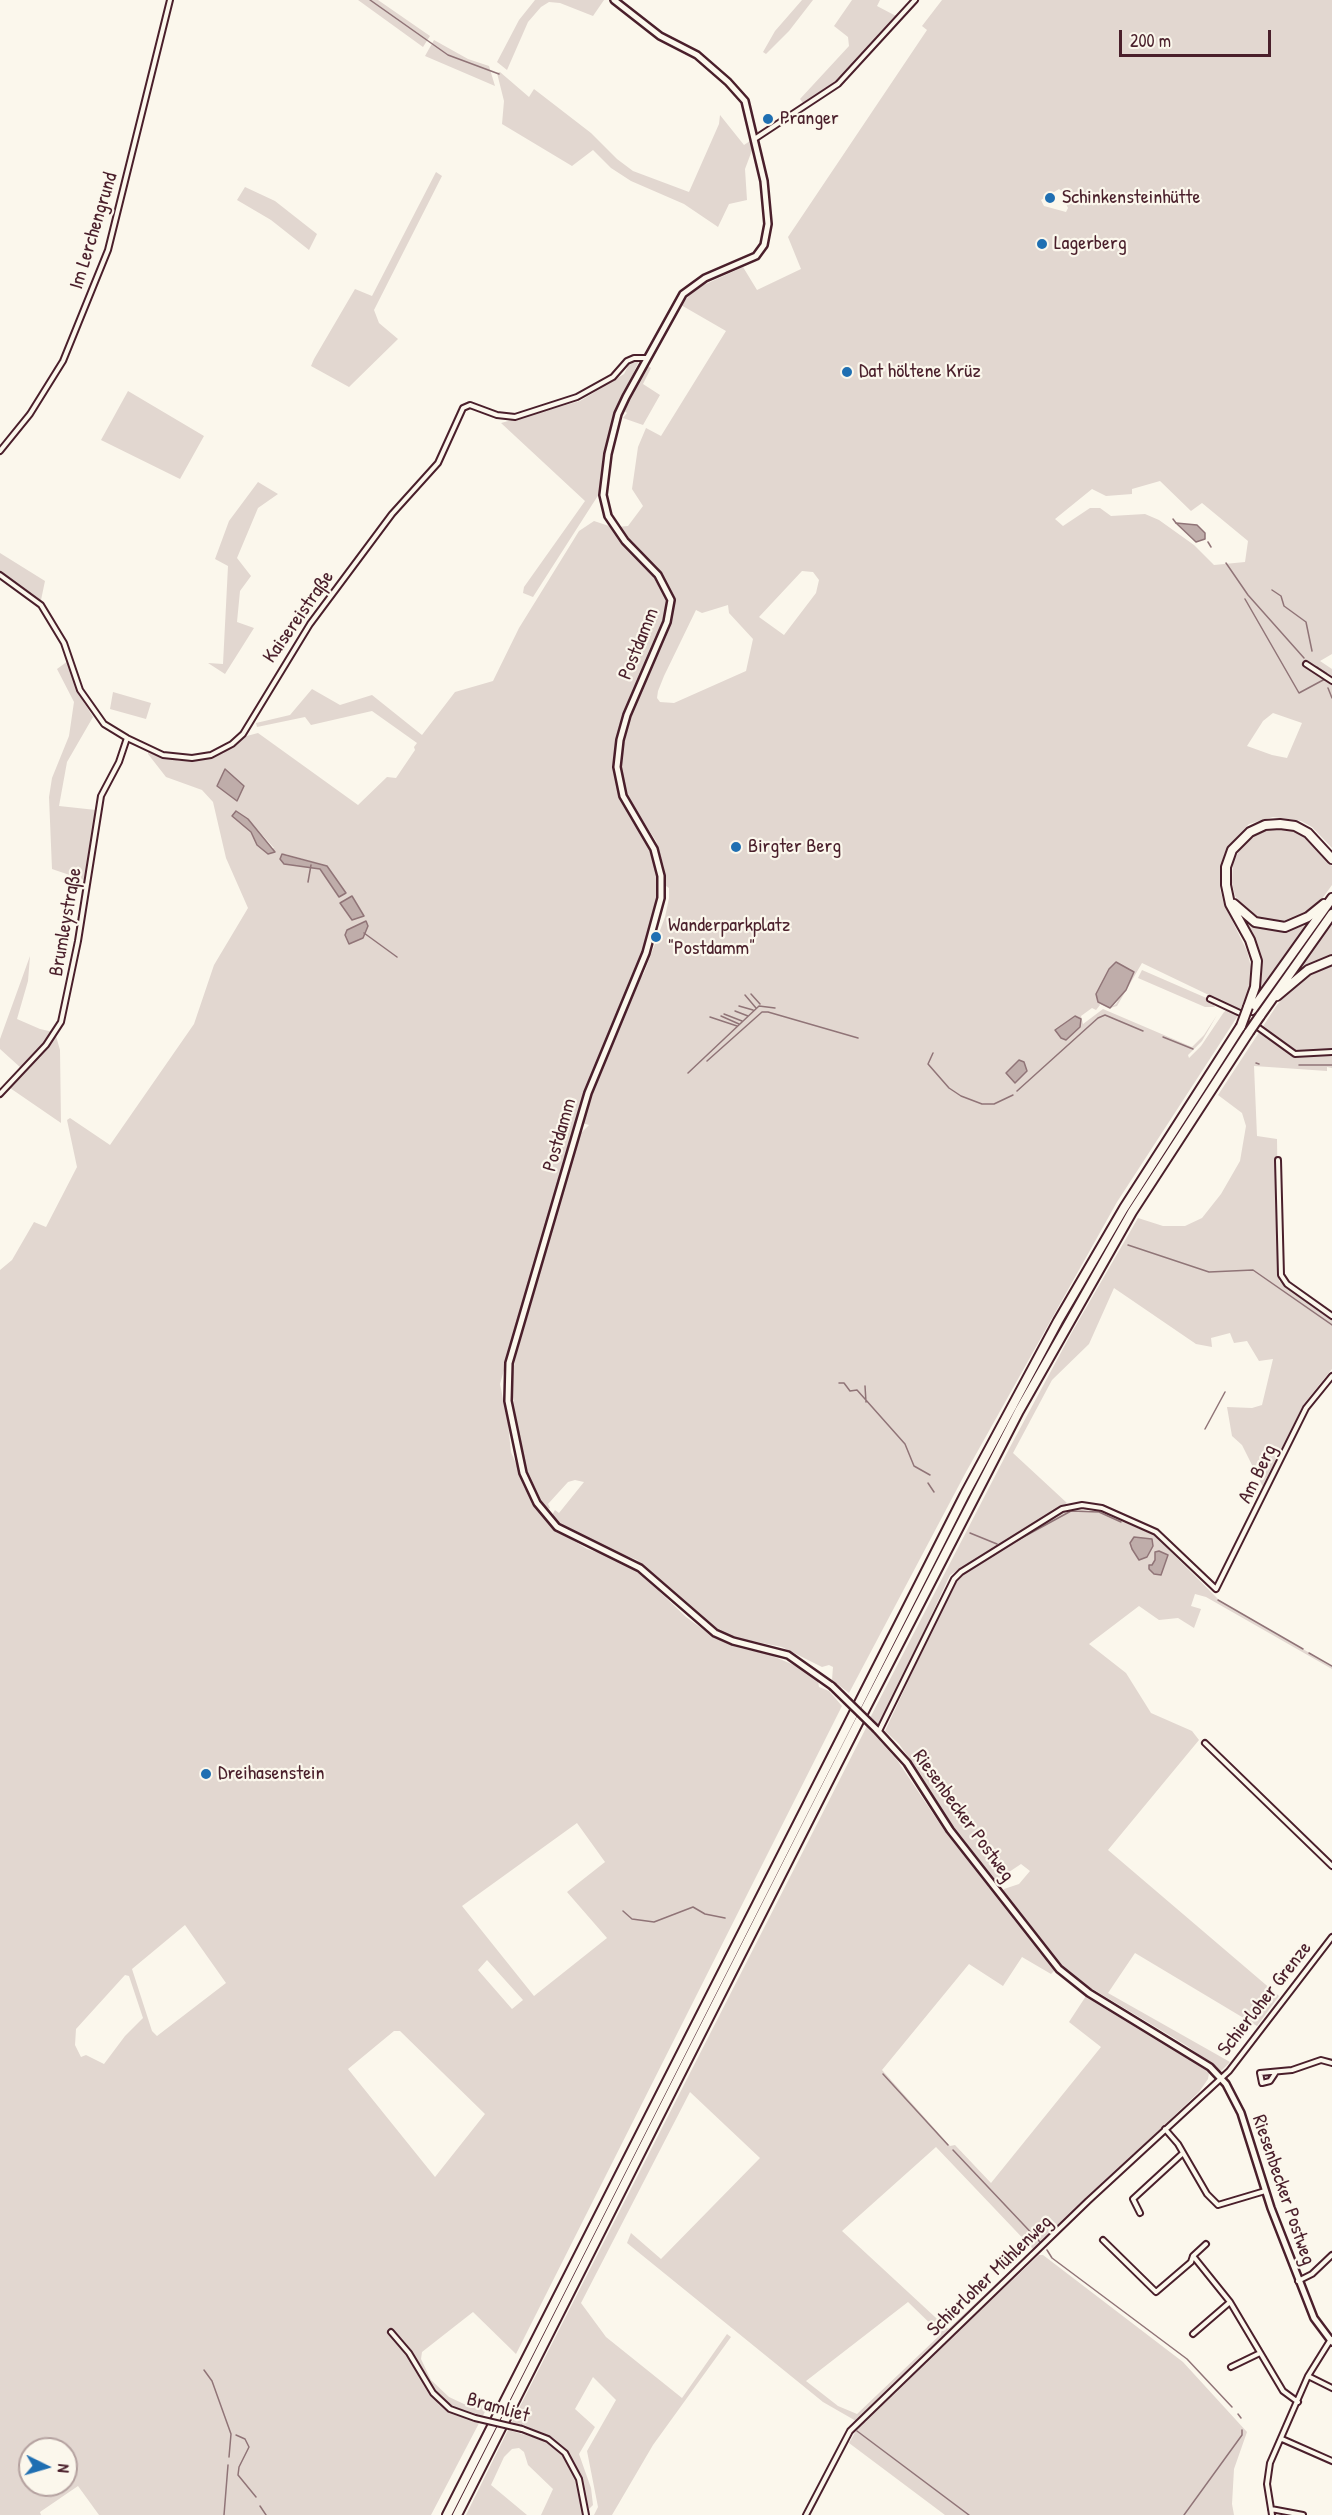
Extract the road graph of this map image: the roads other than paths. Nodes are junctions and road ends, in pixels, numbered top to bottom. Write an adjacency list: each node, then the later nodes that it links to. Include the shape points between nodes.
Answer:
1 (170, 0): 6 (street, Im Lerchengrund, via 108,250 66,354 30,414)
2 (614, 0): 4 (street, Postdamm, via 660,36 697,55 735,88 749,111)
3 (915, 0): 4 (street, via 838,84)
4 (756, 138): 5 (street, Postdamm, via 767,204 765,245 751,259 683,294)
5 (646, 358): 10 (street, Kaisereistraße, via 627,361 613,377 577,397 515,417 467,405 438,463 392,514 317,615 243,734 222,750 192,758 163,755); 26 (street, Postdamm, via 618,414 603,495 608,516 618,532 658,576 671,600 667,622 627,715 617,767 623,796 654,849 662,897 646,953 588,1093 509,1363)
6 (0, 452)
7 (0, 575): 10 (street, Kaisereistraße, via 41,605 64,643 80,690 91,708 104,724)
8 (1306, 664): 9 (street)
9 (1332, 681)
10 (127, 738): 22 (street, Brumleystraße, via 101,796 61,1022 46,1045)
11 (1332, 859): 12 (highway, via 1302,830 1287,824 1265,825 1250,832 1232,850 1225,875)
12 (1228, 894): 13 (highway, via 1248,918 1275,927 1295,924); 18 (highway, via 1257,961)
13 (1332, 897): 18 (highway)
14 (1332, 914): 17 (highway)
15 (1332, 960): 17 (highway, via 1296,978)
16 (1210, 999): 19 (street)
17 (1265, 1007): 56 (highway, bridge, via 1132,1212 1019,1411)
18 (1250, 1009): 55 (highway, bridge, via 1118,1217 970,1483)
19 (1240, 1013)
20 (1259, 1028): 21 (street, via 1295,1054)
21 (1332, 1052)
22 (0, 1094)
23 (1278, 1160): 24 (street, via 1281,1275 1287,1284)
24 (1331, 1314)
25 (1332, 1376): 27 (street, Am Berg, via 1306,1408 1216,1589 1156,1532 1102,1508 1082,1505 1062,1509 954,1580)
26 (507, 1383): 27 (street, Riesenbecker Postweg, bridge, via 522,1473 547,1518 568,1535 639,1568 715,1633 788,1655 832,1686)
27 (877, 1730): 33 (street, Riesenbecker Postweg, via 908,1763 950,1830 1059,1969 1089,1993)
28 (1205, 1743): 29 (street)
29 (1332, 1866)
30 (1332, 1937): 33 (street, Schierloher Grenze, via 1236,2063)
31 (1332, 2063): 32 (street, via 1321,2060)
32 (1276, 2072)
33 (1220, 2077): 34 (street, Schierloher Mühlenweg); 36 (street, Riesenbecker Postweg, via 1241,2114)
34 (1164, 2129): 35 (street); 58 (street, Schierloher Mühlenweg, via 850,2431)
35 (1183, 2153): 36 (street, via 1218,2205); 37 (street, via 1133,2199)
36 (1265, 2191): 42 (street, Riesenbecker Postweg)
37 (1140, 2214)
38 (1103, 2241): 41 (street, via 1156,2292)
39 (1206, 2244): 41 (street)
40 (1332, 2254): 42 (street, via 1312,2274)
41 (1193, 2256): 43 (street)
42 (1298, 2281): 46 (street, Riesenbecker Postweg, via 1314,2318)
43 (1230, 2302): 45 (street); 47 (street)
44 (390, 2332): 57 (street, Bramliet, bridge, via 409,2353 433,2393 450,2409 522,2429 548,2439 565,2453 579,2479)
45 (1193, 2334)
46 (1331, 2340): 49 (street, Riesenbecker Postweg)
47 (1260, 2353): 48 (street); 51 (street, via 1283,2391)
48 (1231, 2367)
49 (1308, 2376): 50 (street); 51 (street, Riesenbecker Postweg)
50 (1332, 2388)
51 (1298, 2402): 52 (street, Riesenbecker Postweg)
52 (1282, 2439): 53 (street); 54 (street, Riesenbecker Postweg, via 1268,2474)
53 (1332, 2461)
54 (1271, 2509): 59 (street, Riesenbecker Postweg); 60 (street)
55 (447, 2515)
56 (457, 2515)
57 (586, 2515)
58 (806, 2515)
59 (1272, 2515)
60 (1303, 2515)

